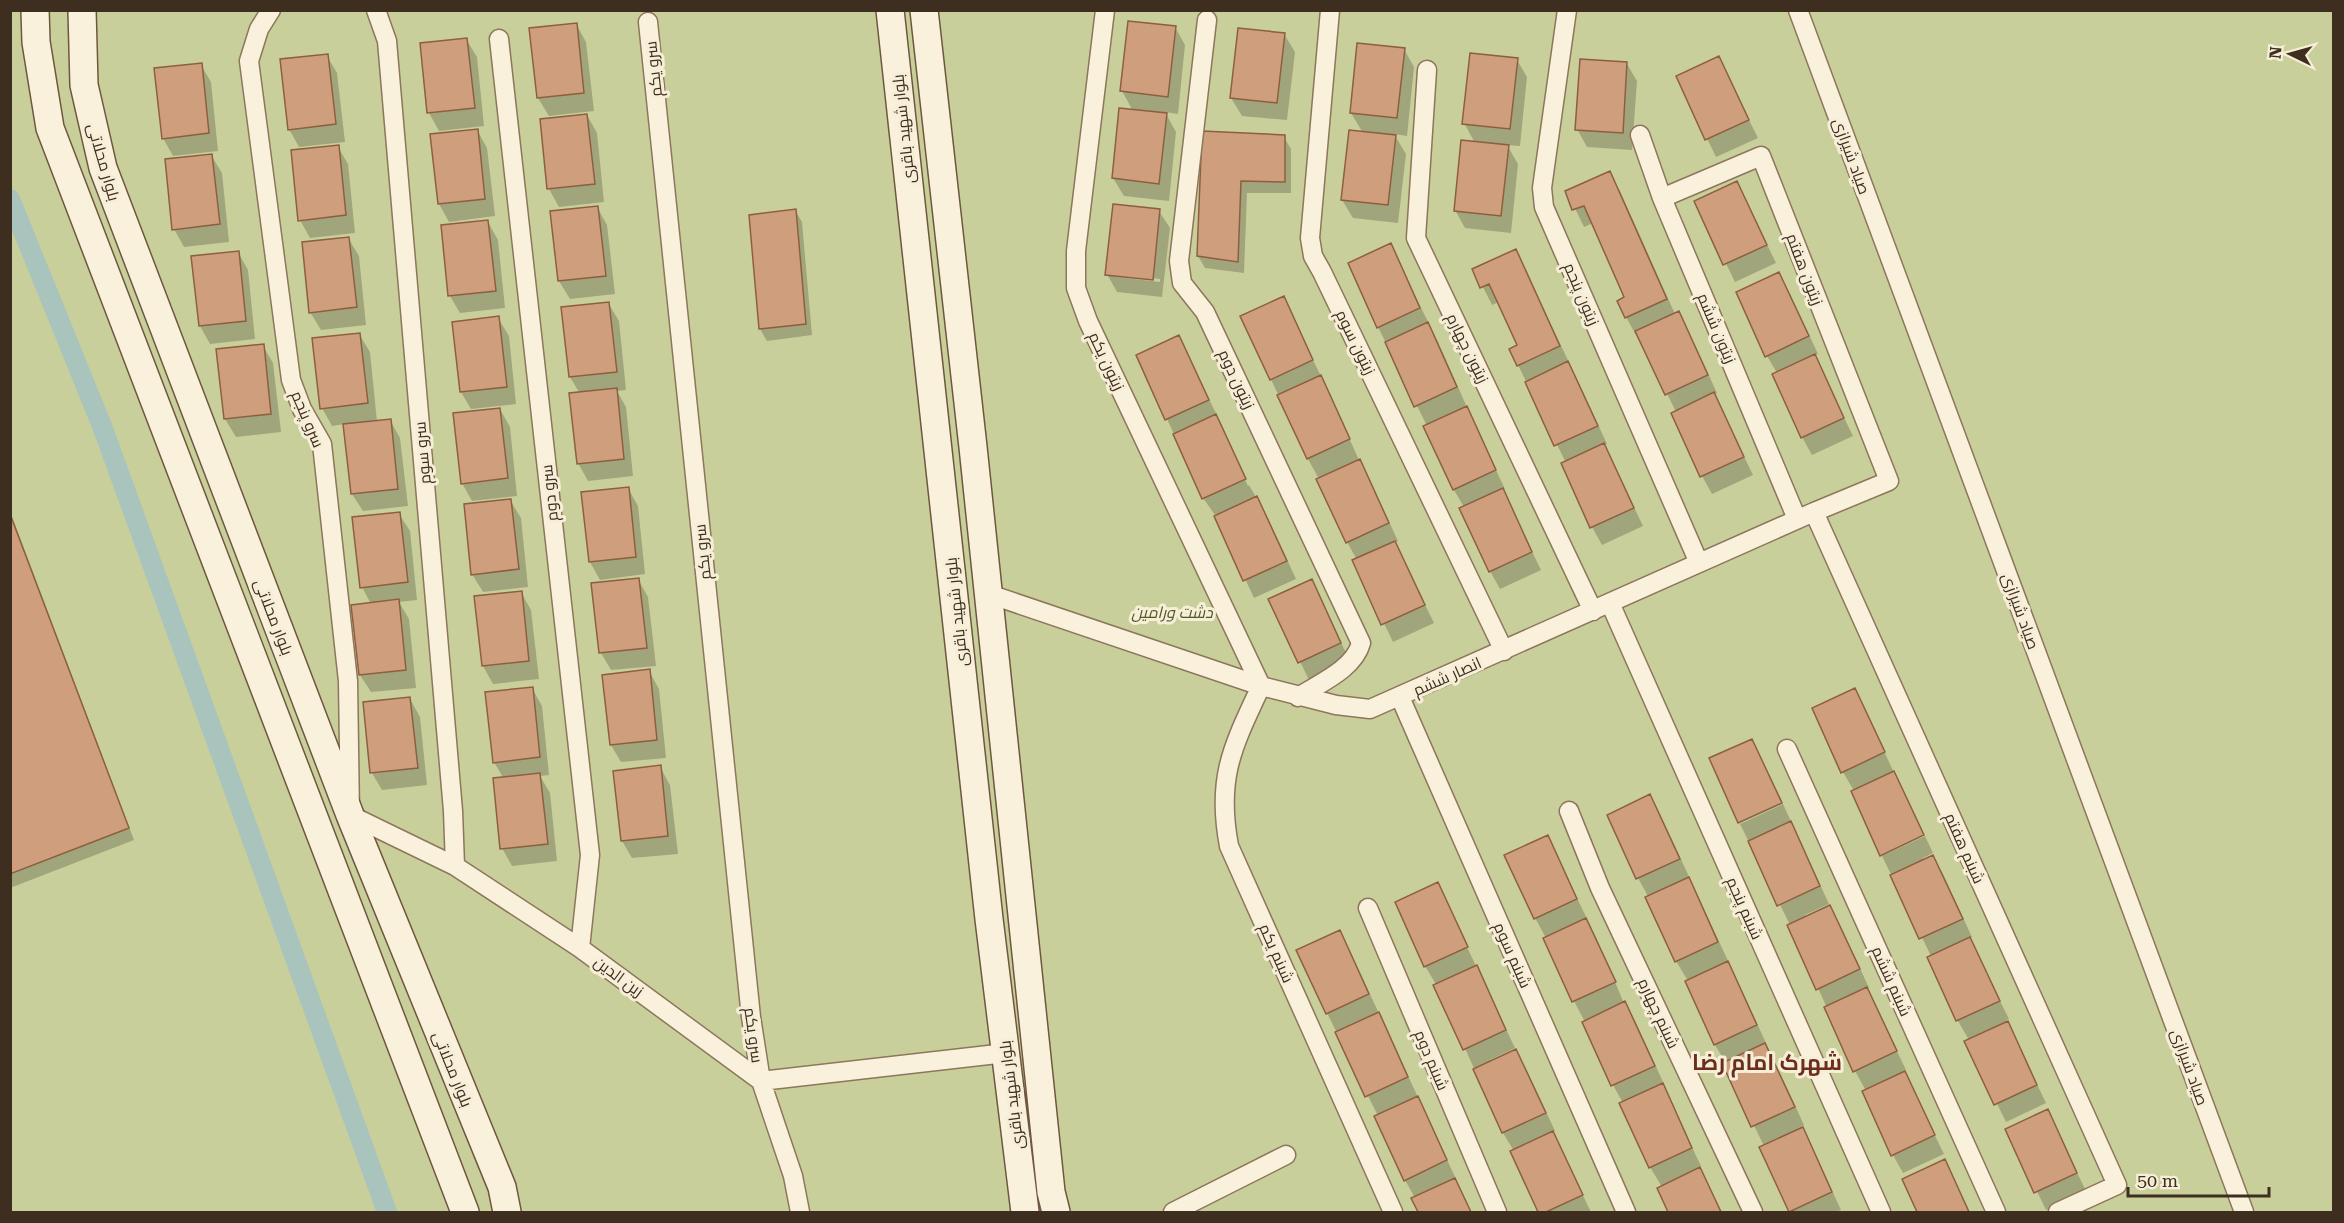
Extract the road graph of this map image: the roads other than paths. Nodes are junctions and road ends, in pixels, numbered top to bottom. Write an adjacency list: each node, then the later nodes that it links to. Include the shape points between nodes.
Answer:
1 (35, 10): 31 (street, via 36,42 50,128)
2 (82, 10): 30 (street, بلوار محلاتی, via 84,85 103,168)
3 (271, 10): 30 (street, سرو پنجم, via 259,29 249,61 291,380 321,444 348,681)
4 (376, 10): 32 (street, سرو سوم, via 387,41)
5 (890, 10): 22 (street, بلوار شهید باقری)
6 (924, 10): 21 (street, بلوار شهید باقری)
7 (1105, 10): 25 (street, زیتون یکم, via 1076,251 1076,288 1088,321)
8 (1330, 10): 24 (street, زیتون سوم, via 1310,238 1313,256)
9 (1567, 10): 20 (street, زیتون پنجم, via 1542,188 1544,207)
10 (1798, 10): 51 (street, صیاد شیرازی)
11 (1207, 20): 26 (street, زیتون دوم, via 1179,261 1182,283 1205,312 1360,643 1351,662)
12 (648, 22): 36 (street, سرو یکم, via 751,1017)
13 (499, 39): 34 (street, سرو دوم, via 590,855)
14 (1427, 70): 23 (street, زیتون چهارم, via 1416,238)
15 (1640, 135): 16 (street, زیتون ششم)
16 (1662, 198): 17 (street, زیتون هفتم, via 1761,156); 19 (street, زیتون ششم)
17 (1889, 482): 18 (street, انصار ششم)
18 (1814, 512): 19 (street, انصار ششم); 50 (street, شبنم هفتم, via 2117,1185)
19 (1797, 519): 20 (street, انصار ششم)
20 (1699, 563): 23 (street, انصار ششم)
21 (989, 594): 22 (street); 25 (street, انصار ششم); 42 (street, بلوار شهید باقری)
22 (954, 595): 35 (street, بلوار شهید باقری)
23 (1602, 607): 24 (street, انصار ششم); 48 (street, شبنم پنجم)
24 (1504, 651): 27 (street, انصار ششم)
25 (1262, 686): 26 (street, انصار ششم); 44 (street, شبنم یکم, via 1237,739 1225,779 1224,818 1229,846)
26 (1298, 697): 27 (street, انصار ششم, via 1370,710)
27 (1400, 697): 46 (street, شبنم سوم)
28 (1787, 749): 49 (street, شبنم ششم)
29 (1569, 811): 47 (street, شبنم چهارم, via 1600,888)
30 (350, 815): 31 (street); 32 (street, زین الدین); 39 (street, بلوار محلاتی, via 502,1187)
31 (318, 830): 38 (street)
32 (455, 866): 34 (street, زین الدین)
33 (1368, 908): 45 (street, شبنم دوم)
34 (580, 948): 36 (street, زین الدین)
35 (1006, 1053): 36 (street); 41 (street, بلوار شهید باقری)
36 (761, 1081): 40 (street, via 793,1176)
37 (1286, 1155): 43 (street)
38 (465, 1212)
39 (507, 1212)
40 (800, 1212)
41 (1025, 1212)
42 (1056, 1212)
43 (1173, 1212)
44 (1393, 1212)
45 (1497, 1212)
46 (1626, 1212)
47 (1752, 1212)
48 (1881, 1212)
49 (1996, 1212)
50 (2058, 1212)
51 (2244, 1212)

